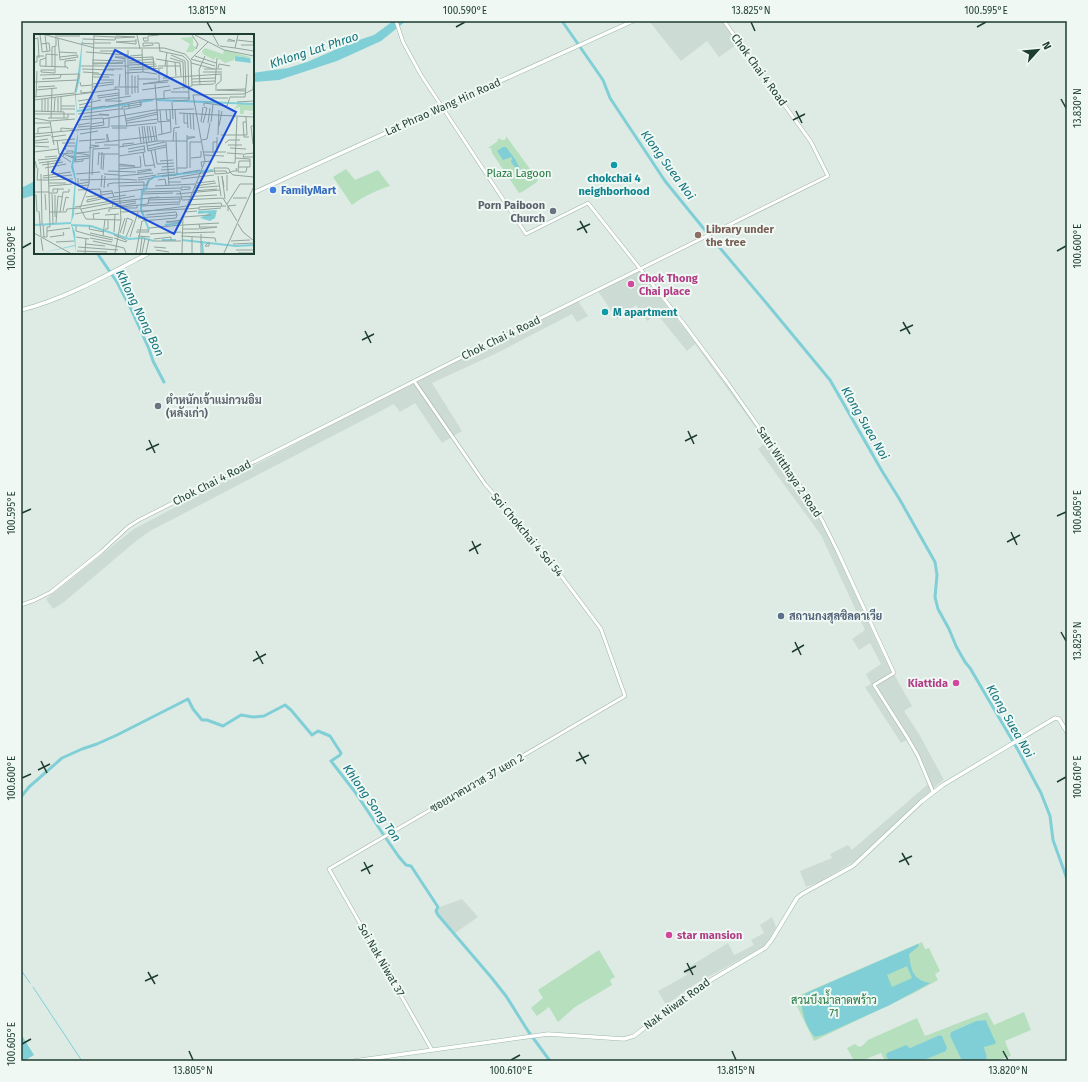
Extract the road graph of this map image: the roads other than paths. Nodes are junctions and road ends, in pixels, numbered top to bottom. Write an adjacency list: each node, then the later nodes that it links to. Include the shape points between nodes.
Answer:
1 (396, 21): 4 (street, via 402,39)
2 (633, 21): 4 (main road, Lat Phrao Wang Hin Road)
3 (724, 21): 7 (street, Chok Chai 4 Road, via 807,138 828,176)
4 (442, 107): 5 (main road, Lat Phrao Wang Hin Road); 7 (street, via 526,234 588,203)
5 (254, 193)
6 (147, 254): 8 (main road, via 58,298)
7 (640, 269): 9 (street, Chok Chai 4 Road); 13 (street, Satri Witthaya 2 Road, via 727,382 822,520 894,672 874,685 907,737)
8 (21, 310)
9 (414, 381): 10 (street, Chok Chai 4 Road, via 138,520 51,592); 11 (street, Soi Chokchai 4 Soi 54, via 486,484 538,545 601,629)
10 (21, 605)
11 (624, 696): 14 (street, ซอยนาคนวาส 37 แยก 2)
12 (1067, 732): 13 (main road, Nak Niwat Road, via 1059,719 1054,718)
13 (933, 792): 15 (main road, Nak Niwat Road, via 853,866 797,898 765,948 689,993 634,1036 624,1039 548,1034)
14 (329, 869): 15 (street, Soi Nak Niwat 37)
15 (432, 1050): 16 (main road, Nak Niwat Road)
16 (354, 1061)

